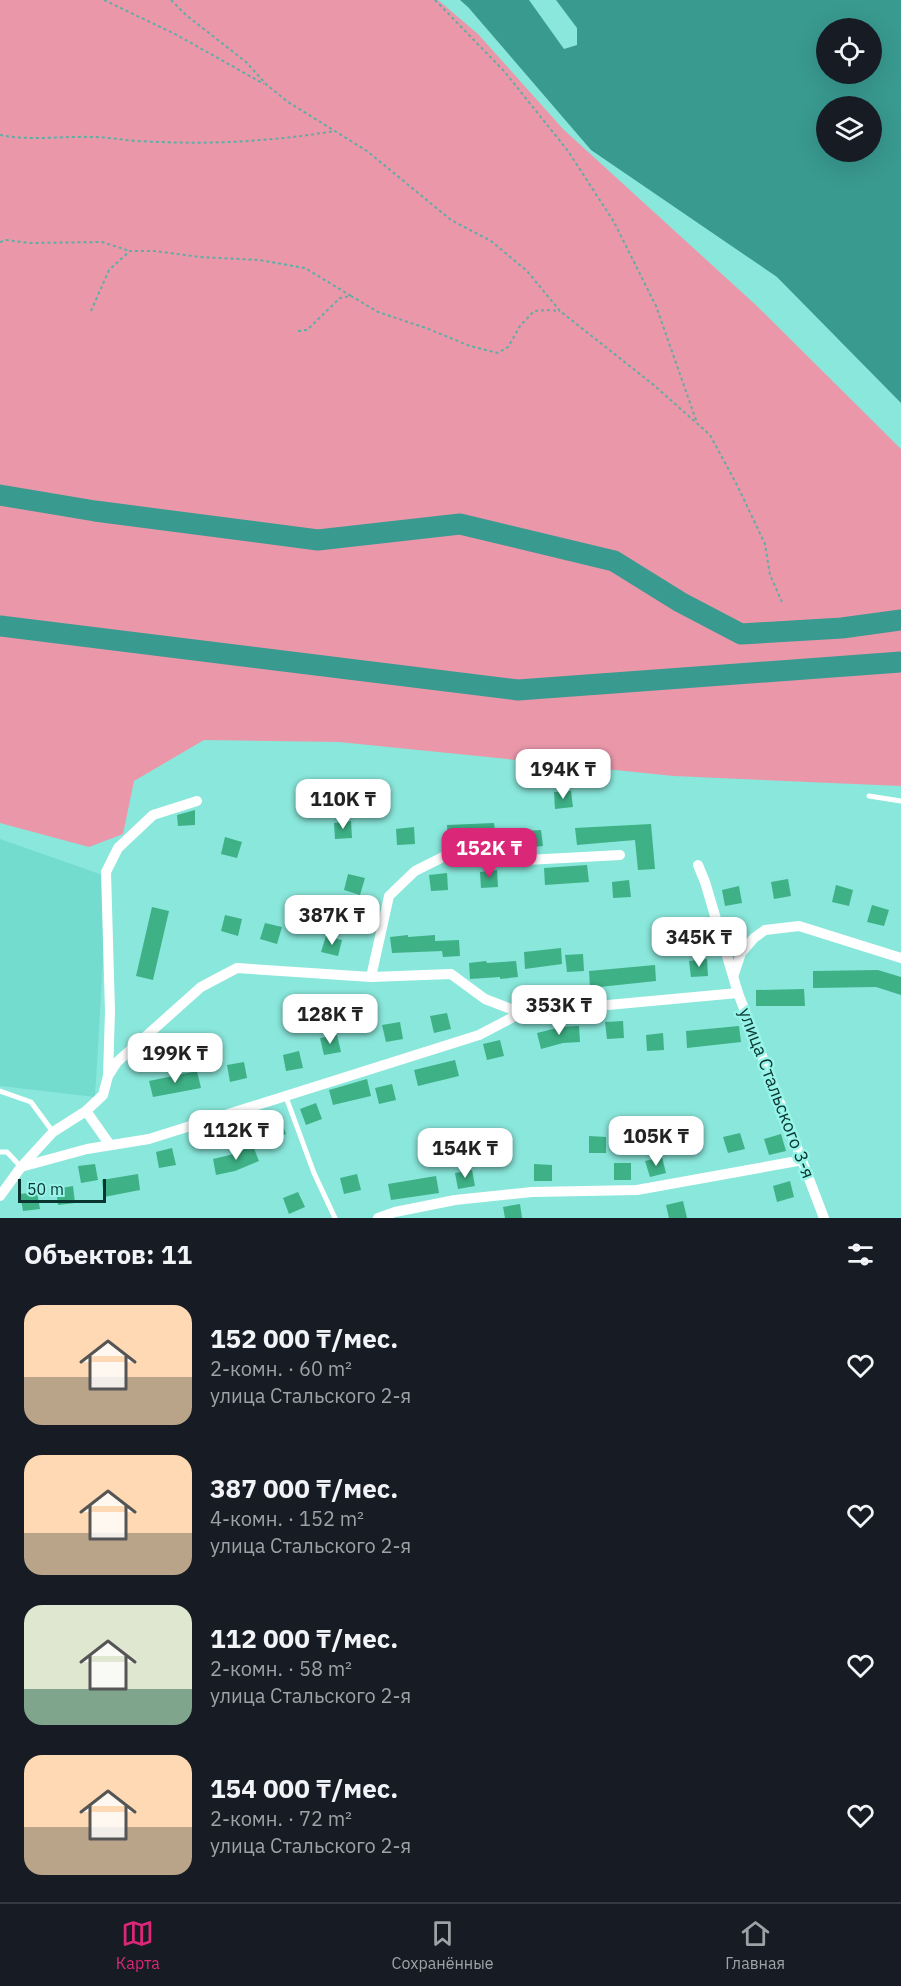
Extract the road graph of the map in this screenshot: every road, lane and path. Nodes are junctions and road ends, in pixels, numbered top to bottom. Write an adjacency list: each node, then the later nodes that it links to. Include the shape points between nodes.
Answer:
1 (104, 0): 4 (path)
2 (171, 0): 4 (path, via 246,62)
3 (435, 0): 13 (path, via 504,71 568,151 614,222 656,306)
4 (267, 85): 5 (path)
5 (335, 131): 6 (path, via 241,143); 11 (path, via 367,151 451,220 491,241 527,271)
6 (0, 135)
7 (0, 242): 8 (path, via 102,242)
8 (130, 251): 9 (path, via 259,260 305,268); 10 (path, via 109,270)
9 (351, 296): 11 (path, via 378,312 498,353 508,347 534,311); 12 (path, via 340,298 307,330)
10 (91, 311)
11 (560, 311): 13 (path)
12 (298, 331)
13 (696, 423): 14 (path, via 710,435 742,495 765,544 770,575)
14 (782, 602)
15 (868, 796): 17 (lane)
16 (197, 801): 25 (street, via 153,815 118,848 106,872)
17 (901, 801)
18 (620, 855): 22 (street, via 508,861 447,855 415,871 389,896)
19 (698, 865): 21 (street, улица Стальского 3-я)
20 (901, 958): 21 (street, via 799,926 765,930 754,938 741,953)
21 (734, 975): 23 (street, улица Стальского 3-я)
22 (371, 977): 24 (street, via 451,974 484,999); 25 (street, via 237,968 201,987 117,1062)
23 (738, 993): 24 (street); 32 (street, улица Стальского 3-я)
24 (521, 1013): 27 (street, via 479,1035)
25 (108, 1076): 28 (street, via 103,1095)
26 (0, 1091): 29 (lane, via 31,1102)
27 (286, 1097): 30 (street, via 149,1139); 35 (lane)
28 (86, 1112): 29 (street); 30 (street)
29 (53, 1132): 33 (street)
30 (110, 1145): 33 (street)
31 (0, 1152): 33 (lane, via 7,1152)
32 (803, 1160): 36 (street, via 637,1190 532,1192 455,1200); 37 (street, улица Стальского 3-я)
33 (21, 1167): 34 (street)
34 (0, 1196)
35 (335, 1218)
36 (378, 1218)
37 (824, 1218)

